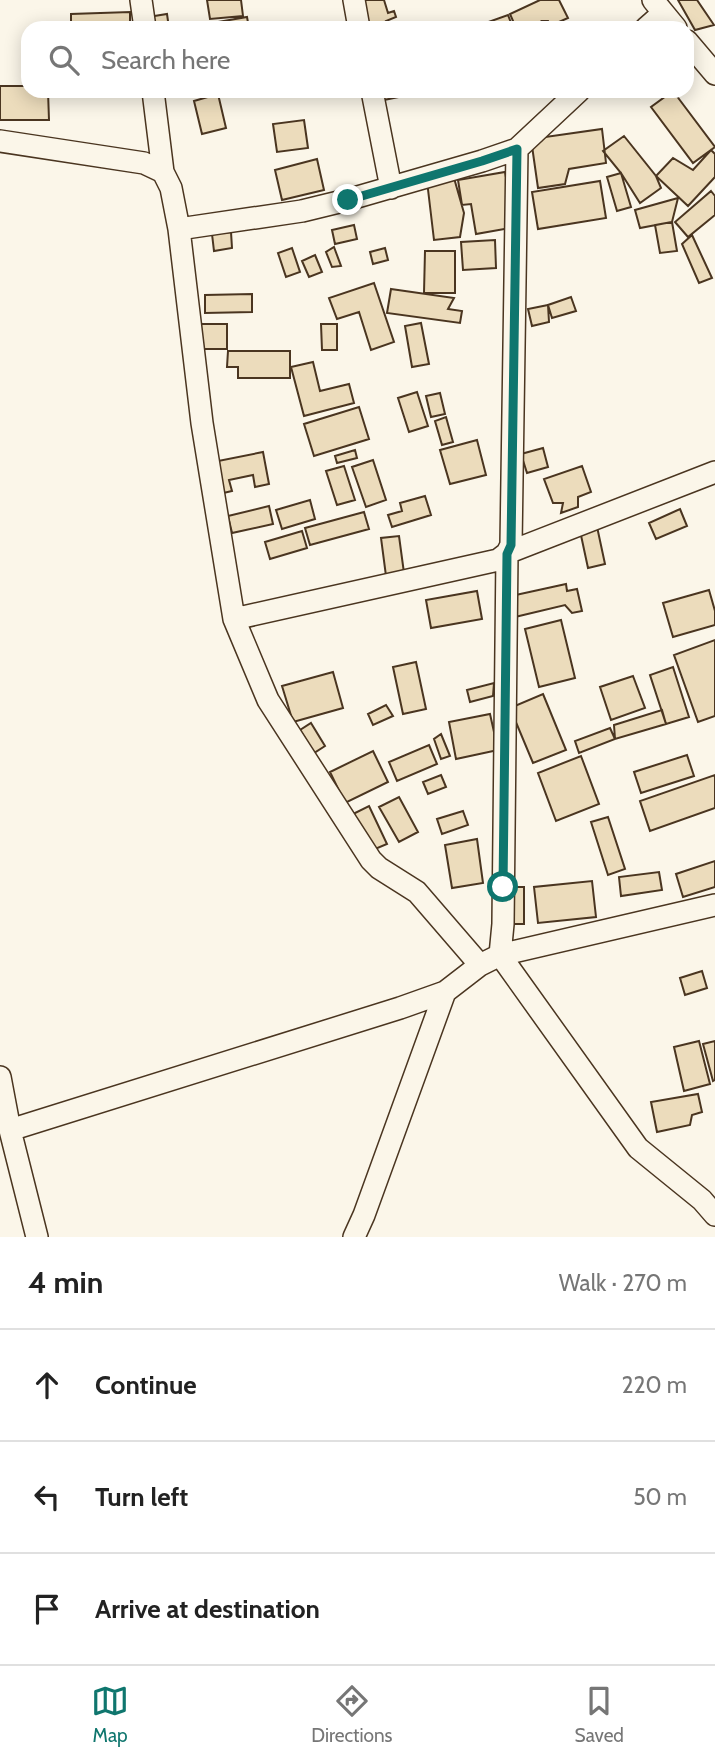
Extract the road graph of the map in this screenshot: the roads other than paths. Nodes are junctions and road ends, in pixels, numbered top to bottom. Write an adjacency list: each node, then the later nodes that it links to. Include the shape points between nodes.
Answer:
1 (141, 0): 3 (street)
2 (354, 0): 4 (street)
3 (144, 21)
4 (358, 21)
5 (694, 49): 6 (street)
6 (715, 74)
7 (154, 98): 12 (street)
8 (373, 98): 13 (street)
9 (572, 98): 11 (street)
10 (0, 141): 12 (street, via 144,163)
11 (517, 149): 13 (street); 16 (street, via 511,545)
12 (163, 172): 14 (street, via 171,188)
13 (391, 188): 14 (street, via 302,211)
14 (178, 229): 17 (street, via 202,423)
15 (715, 472): 16 (street)
16 (507, 554): 17 (street, via 498,560); 19 (street)
17 (234, 619): 20 (street, via 268,700 371,860 417,892)
18 (715, 905): 19 (street)
19 (500, 955): 20 (street); 24 (street, via 638,1148)
20 (480, 965): 21 (street)
21 (445, 992): 23 (street); 26 (street)
22 (1, 1089): 23 (street)
23 (10, 1130): 25 (street)
24 (715, 1215)
25 (37, 1237)
26 (354, 1237)

